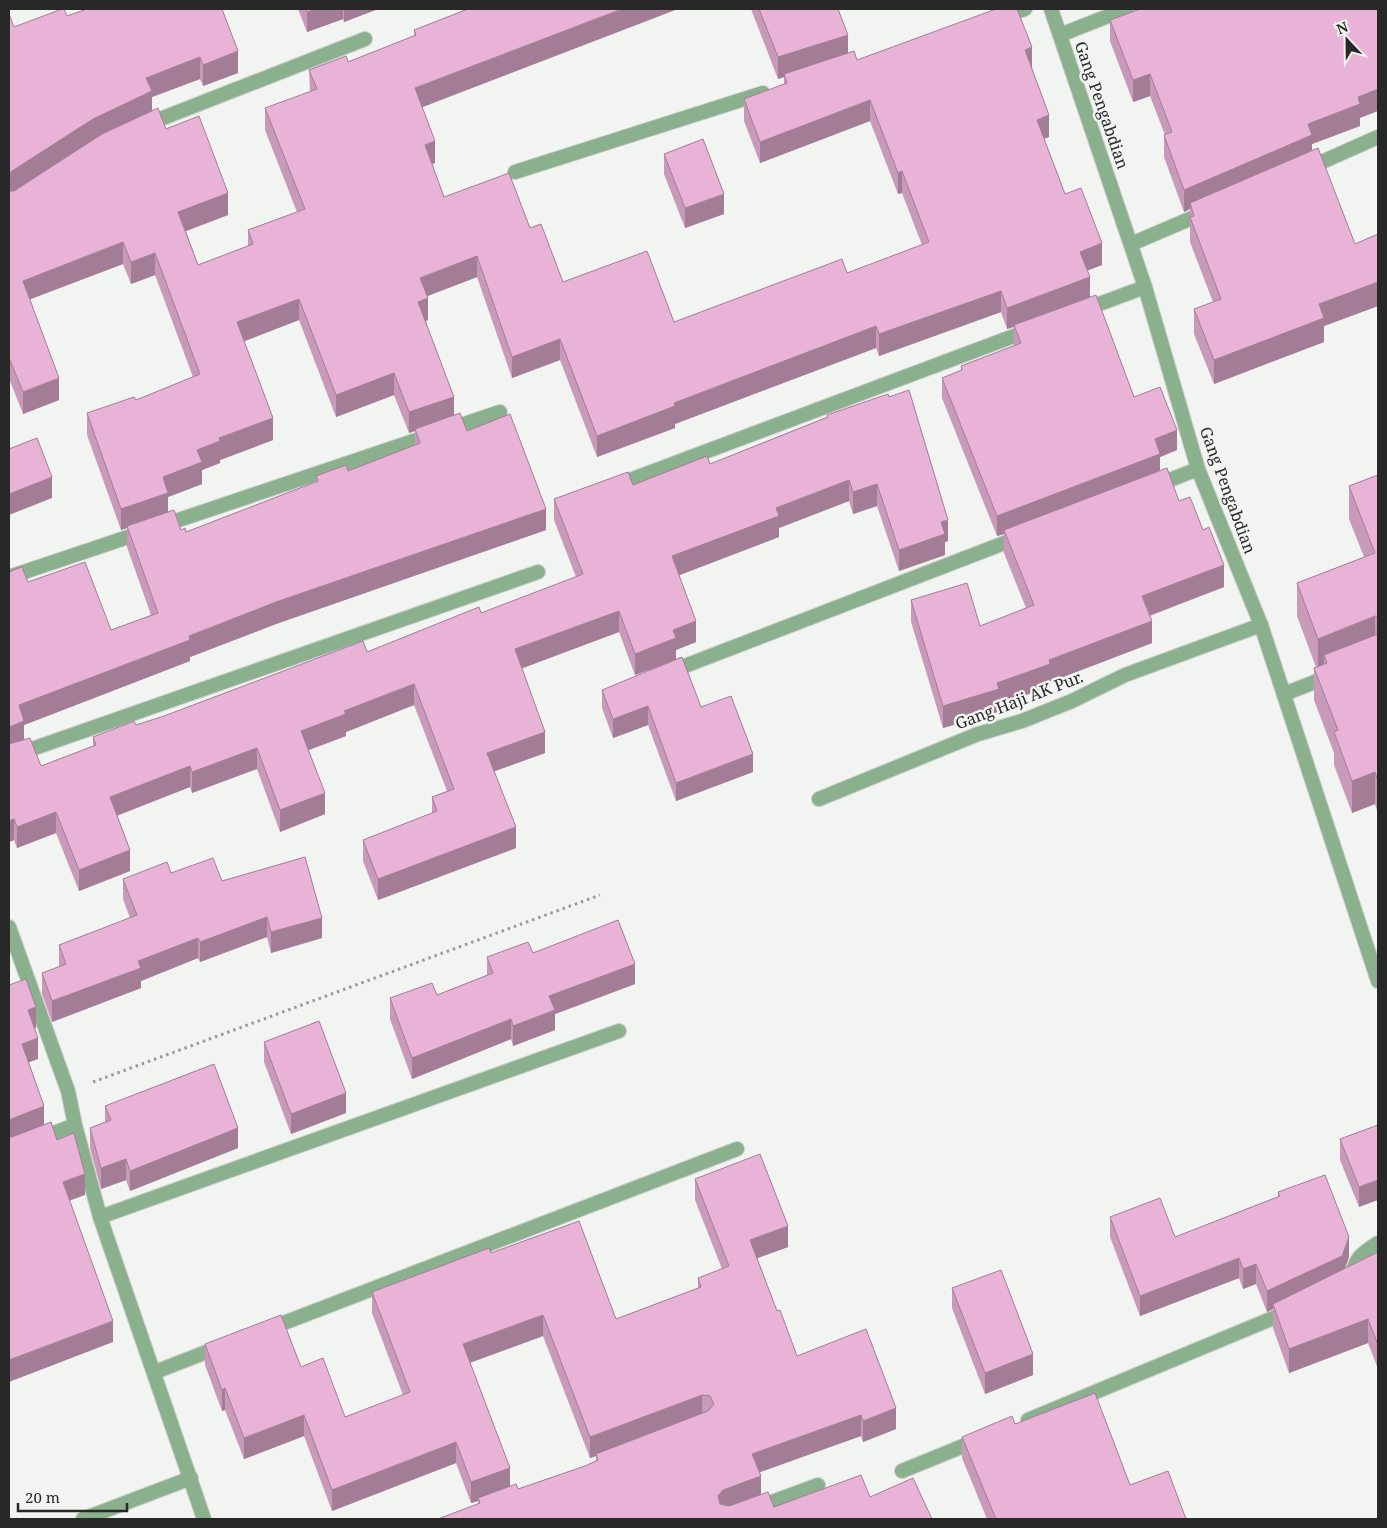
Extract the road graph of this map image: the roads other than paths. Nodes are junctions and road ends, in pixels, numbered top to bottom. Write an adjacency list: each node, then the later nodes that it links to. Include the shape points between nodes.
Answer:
1 (1025, 9): 4 (street)
2 (1051, 9): 5 (street, Gang Pengabdian)
3 (1126, 9): 5 (street)
4 (987, 21)
5 (1060, 34): 13 (street, Gang Pengabdian)
6 (365, 39): 8 (street)
7 (780, 87): 10 (street)
8 (132, 130)
9 (1378, 137): 11 (street)
10 (515, 172)
11 (1296, 173)
12 (1222, 205): 13 (street)
13 (1131, 244): 14 (street, Gang Pengabdian)
14 (1145, 287): 15 (street); 18 (street, Gang Pengabdian)
15 (1071, 315)
16 (1043, 325): 20 (street)
17 (500, 412): 23 (street)
18 (1198, 469): 19 (street); 24 (street, Gang Pengabdian)
19 (1142, 490)
20 (597, 492)
21 (1030, 533): 26 (street)
22 (538, 572): 28 (street)
23 (9, 577)
24 (1261, 624): 27 (street, Gang Pengabdian); 29 (street, Gang Haji AK Pur., via 1125,675 1022,721 978,734)
25 (1344, 670): 27 (street)
26 (657, 677)
27 (1284, 694): 31 (street, Gang Pengabdian)
28 (9, 756)
29 (819, 799)
30 (9, 927): 33 (street, via 68,1091)
31 (1378, 981)
32 (619, 1031): 36 (street)
33 (75, 1125): 35 (street); 36 (street)
34 (737, 1149): 40 (street)
35 (9, 1150)
36 (100, 1218): 42 (street)
37 (1378, 1243): 38 (street, via 1362,1253 1344,1284)
38 (1364, 1274)
39 (1306, 1304): 43 (street)
40 (256, 1333)
41 (238, 1340): 42 (street)
42 (155, 1372): 46 (street)
43 (1013, 1426)
44 (994, 1433): 45 (street)
45 (902, 1471)
46 (191, 1478): 48 (street); 49 (street)
47 (818, 1485): 50 (street)
48 (83, 1519)
49 (204, 1519)
50 (726, 1519)

